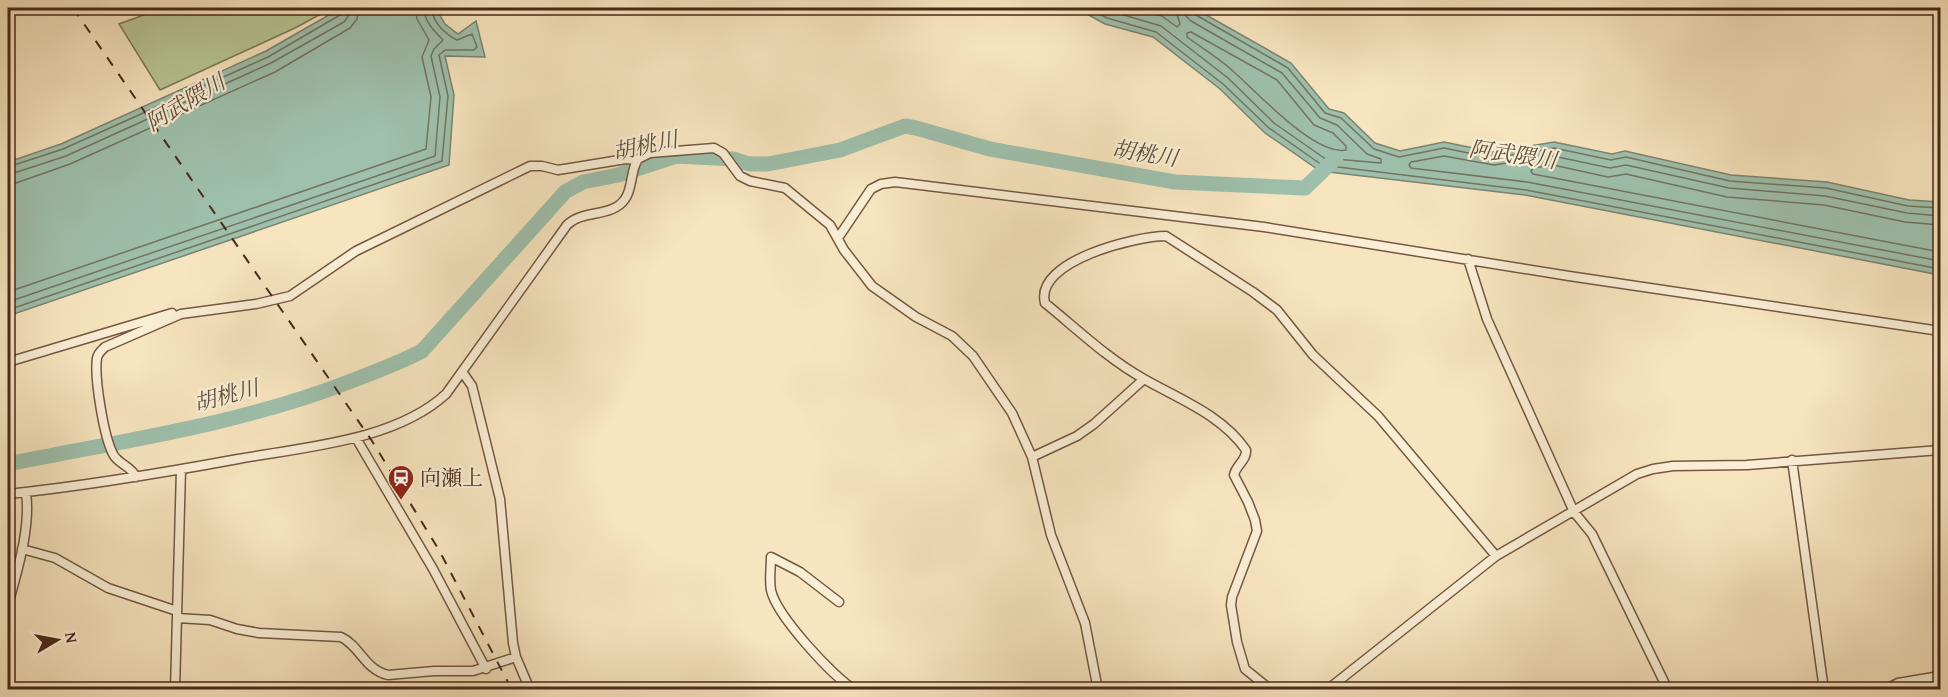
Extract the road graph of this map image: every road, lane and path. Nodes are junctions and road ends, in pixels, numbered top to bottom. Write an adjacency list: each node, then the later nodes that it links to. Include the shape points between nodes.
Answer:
1 (635, 163): 2 (street, via 650,153 719,149 740,176 785,188 821,216); 4 (street, via 626,159 558,170 530,166 356,251 290,296); 7 (street, via 627,196 612,209 579,216 567,225)
2 (838, 238): 3 (street, via 871,189 895,182 1264,227); 11 (street, via 872,286 952,336 972,356 1012,413)
3 (1468, 259): 5 (street); 17 (street, via 1487,320)
4 (181, 314): 6 (street, via 167,314); 14 (street, via 110,344 98,357 97,384 112,453)
5 (1941, 332)
6 (8, 362)
7 (463, 373): 9 (street, via 433,405 393,426); 23 (street, via 471,386 500,499)
8 (1144, 379): 11 (street, via 1077,436); 19 (street, via 1045,303 1044,295 1051,280 1068,265 1122,242 1166,236 1277,310 1313,355 1378,416); 30 (street, via 1214,419 1246,450 1234,475 1257,531 1231,604 1243,666)
9 (356, 438): 13 (street); 24 (street)
10 (1941, 450): 12 (street)
11 (1032, 457): 29 (street, via 1051,535 1085,623)
12 (1792, 460): 17 (street, via 1653,469 1622,481); 33 (street)
13 (181, 469): 14 (street); 22 (street)
14 (136, 477): 15 (street)
15 (26, 492): 16 (street); 18 (street)
16 (8, 495)
17 (1574, 512): 19 (street); 32 (street, via 1592,534)
18 (22, 549): 21 (street); 22 (street, via 55,558 108,588)
19 (1496, 556): 31 (street)
20 (839, 602): 28 (street, via 800,572 771,557 771,591 779,611 812,651)
21 (8, 605)
22 (177, 615): 24 (street, via 259,633 341,637 369,666 388,675); 26 (street)
23 (516, 657): 24 (street); 27 (street)
24 (486, 669)
25 (1941, 676): 34 (street, via 1898,683)
26 (175, 690)
27 (530, 690)
28 (855, 690)
29 (1098, 690)
30 (1271, 690)
31 (1328, 690)
32 (1668, 690)
33 (1824, 690)
34 (1884, 690)

